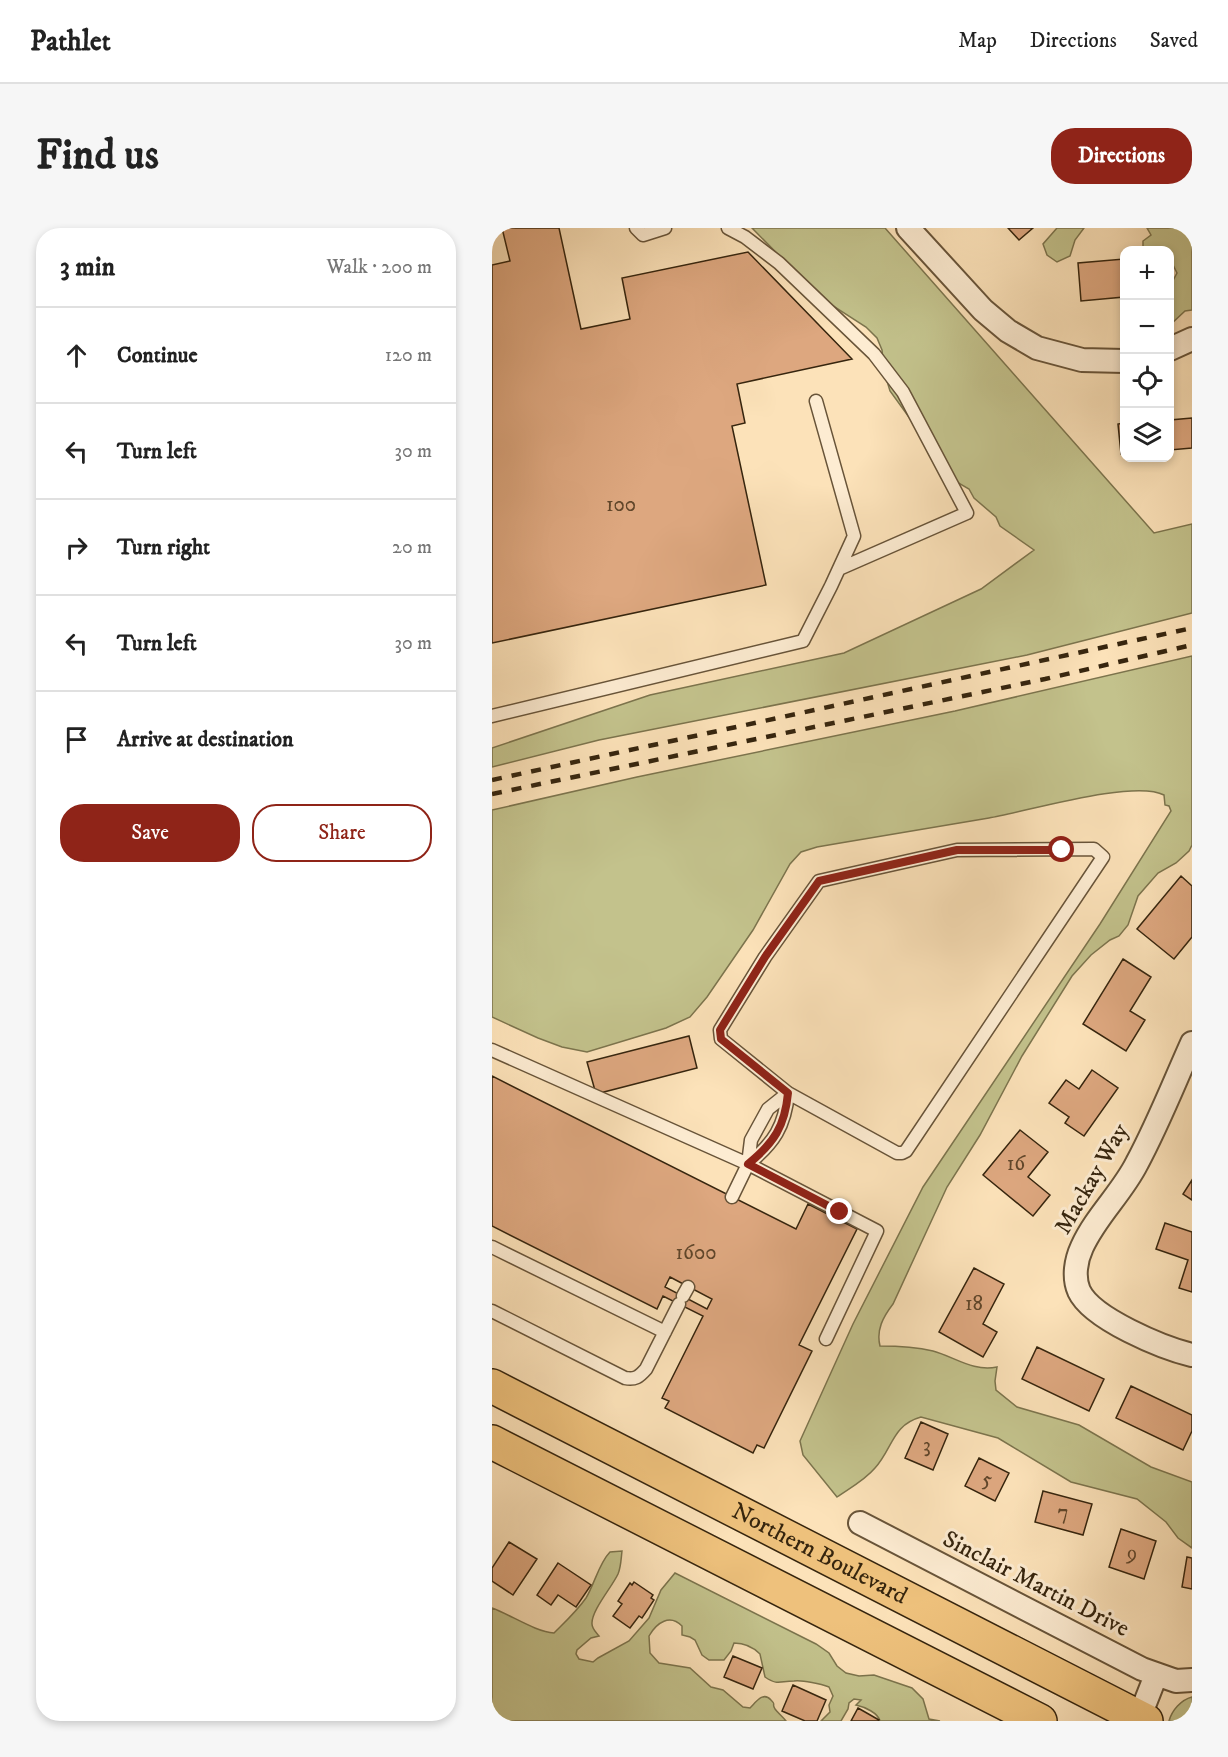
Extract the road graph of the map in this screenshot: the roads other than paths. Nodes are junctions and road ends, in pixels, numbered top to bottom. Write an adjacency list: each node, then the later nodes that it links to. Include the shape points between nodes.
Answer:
1 (636, 228): 2 (lane, via 643,235)
2 (665, 228)
3 (728, 228): 9 (lane, via 778,263 874,354 903,392 967,513)
4 (908, 228): 7 (street, via 982,310 1008,331 1037,348 1082,360)
5 (1192, 339): 6 (street)
6 (1174, 347)
7 (1120, 361)
8 (816, 401): 9 (lane, via 854,536)
9 (839, 570): 10 (lane, via 803,641)
10 (492, 716)
11 (1192, 1043): 21 (street, Mackay Way, via 1137,1164 1081,1249 1076,1282 1083,1297 1102,1314 1150,1341)
12 (492, 1050): 14 (lane)
13 (788, 1093): 13 (lane, via 902,1154 1103,857 1094,849 957,850 819,881 720,1030 721,1039); 14 (lane, via 786,1116 766,1149); 14 (lane, via 768,1109 751,1140)
14 (748, 1164): 15 (lane); 20 (lane, via 877,1231)
15 (732, 1197)
16 (492, 1247): 19 (lane)
17 (683, 1296): 19 (lane)
18 (492, 1311): 19 (lane, via 632,1379 646,1369)
19 (665, 1332)
20 (826, 1339)
21 (1192, 1355)
22 (492, 1386): 27 (main road, Northern Boulevard)
23 (492, 1442): 28 (main road, Northern Boulevard)
24 (860, 1523): 25 (street, Sinclair Martin Drive)
25 (1156, 1675): 26 (street, Sinclair Martin Drive, via 1176,1681); 27 (street)
26 (1192, 1680)
27 (1141, 1720)
28 (1040, 1721)

